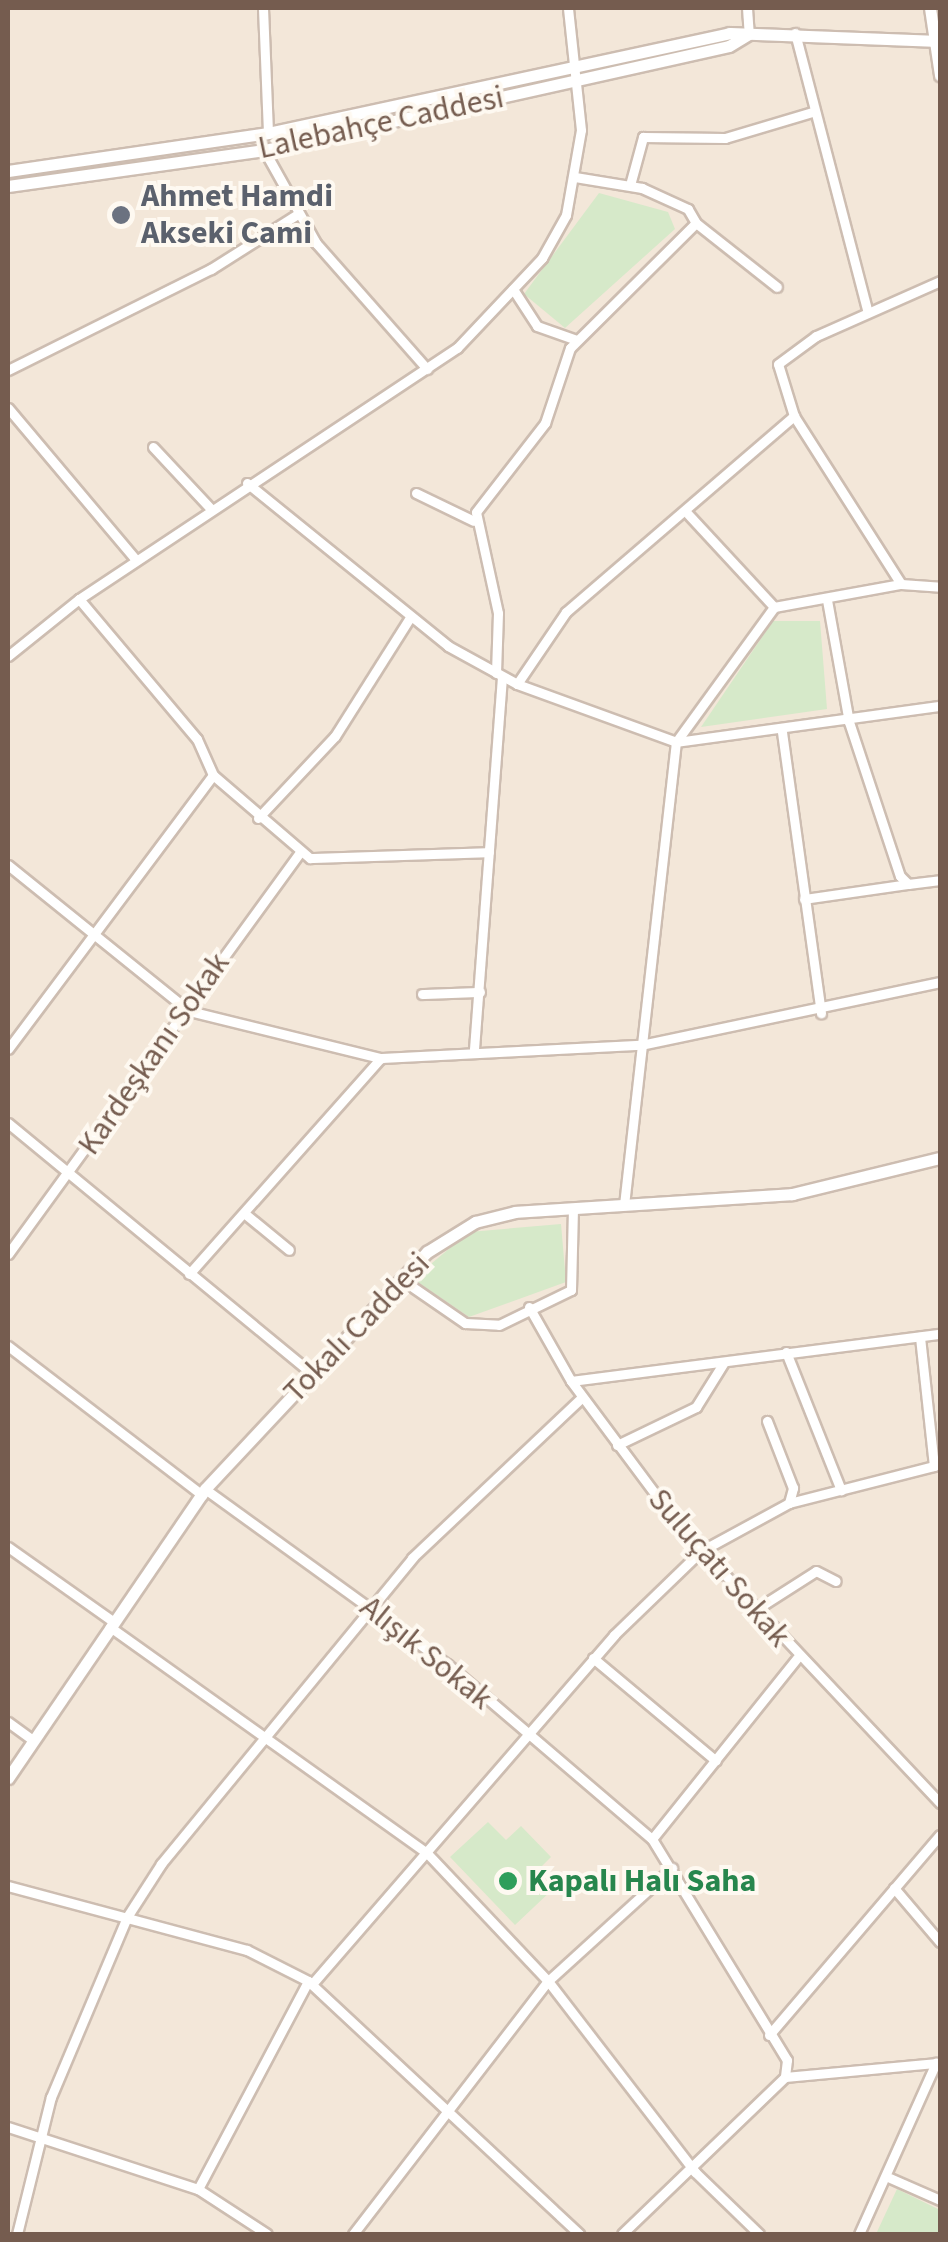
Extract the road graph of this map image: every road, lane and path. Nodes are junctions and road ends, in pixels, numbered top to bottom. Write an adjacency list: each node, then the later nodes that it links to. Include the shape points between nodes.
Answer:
1 (263, 8): 12 (street)
2 (568, 8): 8 (street)
3 (747, 8): 6 (street)
4 (930, 8): 7 (street)
5 (795, 30): 6 (street, Lalebahçe Caddesi); 7 (street, Lalebahçe Caddesi); 11 (street)
6 (749, 34): 8 (street, Lalebahçe Caddesi); 10 (street, Lalebahçe Caddesi)
7 (937, 41): 9 (street)
8 (578, 64): 10 (street); 12 (street, Lalebahçe Caddesi)
9 (940, 75)
10 (581, 80): 13 (street, Lalebahçe Caddesi); 15 (street)
11 (812, 112): 16 (street, via 725,138 644,137); 23 (street)
12 (268, 134): 14 (street, Lalebahçe Caddesi)
13 (264, 150): 17 (street, Lalebahçe Caddesi); 18 (street)
14 (8, 170)
15 (575, 178): 16 (street); 22 (street, via 554,238)
16 (630, 185): 19 (street, via 688,209)
17 (8, 186)
18 (296, 215): 25 (street, via 211,269); 26 (street)
19 (696, 224): 21 (street); 24 (street)
20 (940, 281): 23 (street)
21 (777, 287)
22 (514, 288): 24 (street, via 537,326); 26 (street)
23 (867, 310): 28 (street, via 783,354 777,376)
24 (577, 340): 34 (street, via 545,423)
25 (8, 370)
26 (427, 370): 30 (street)
27 (8, 408): 35 (street)
28 (794, 416): 33 (street); 36 (street)
29 (152, 447): 32 (street)
30 (247, 482): 32 (street); 41 (street)
31 (416, 493): 34 (street)
32 (210, 508): 35 (street)
33 (688, 514): 40 (street); 44 (street, via 566,612)
34 (474, 521): 43 (street, via 498,613)
35 (136, 560): 38 (street)
36 (901, 584): 37 (street); 39 (street)
37 (940, 587)
38 (80, 599): 42 (street); 49 (street, via 197,739)
39 (826, 600): 40 (street); 46 (street)
40 (774, 608): 48 (street)
41 (409, 618): 43 (street); 50 (street, via 335,736)
42 (8, 656)
43 (499, 675): 44 (street); 51 (street)
44 (517, 684): 48 (street)
45 (940, 706): 46 (street)
46 (848, 722): 47 (street); 55 (street)
47 (782, 732): 48 (street); 56 (street)
48 (676, 742): 63 (street)
49 (213, 775): 50 (street); 57 (street)
50 (258, 818): 52 (street)
51 (489, 852): 52 (street); 59 (street)
52 (298, 853): 61 (street, Kardeşkanı Sokak)
53 (8, 865): 57 (street)
54 (940, 880): 55 (street)
55 (908, 884): 56 (street)
56 (804, 898): 62 (street)
57 (92, 933): 61 (street); 64 (street)
58 (940, 982): 62 (street)
59 (480, 992): 60 (street); 65 (street)
60 (422, 994)
61 (189, 1011): 66 (street); 69 (street, Kardeşkanı Sokak)
62 (820, 1013): 63 (street)
63 (641, 1045): 65 (street); 70 (street)
64 (8, 1049)
65 (474, 1049): 66 (street)
66 (380, 1058): 72 (street)
67 (8, 1124): 69 (street)
68 (940, 1158): 70 (street, Tokalı Caddesi, via 792,1194)
69 (68, 1174): 74 (street, Kardeşkanı Sokak); 75 (street)
70 (624, 1205): 71 (street, Tokalı Caddesi)
71 (573, 1208): 76 (street, Tokalı Caddesi, via 475,1222); 77 (street, via 571,1290)
72 (244, 1213): 73 (street); 75 (street)
73 (289, 1250)
74 (8, 1254)
75 (189, 1274): 83 (street)
76 (401, 1280): 77 (street, via 477,1328); 83 (street, Tokalı Caddesi)
77 (529, 1308): 84 (street, Suluçatı Sokak)
78 (940, 1334): 79 (street)
79 (920, 1337): 81 (street); 88 (street)
80 (8, 1346): 90 (street, Alışık Sokak)
81 (786, 1352): 82 (street); 89 (street)
82 (724, 1362): 84 (street); 87 (street, via 696,1407)
83 (313, 1374): 90 (street, Tokalı Caddesi)
84 (570, 1381): 85 (street, Suluçatı Sokak)
85 (582, 1398): 87 (street, Suluçatı Sokak); 95 (street)
86 (766, 1420): 91 (street, via 793,1488)
87 (617, 1445): 93 (street, Suluçatı Sokak)
88 (937, 1466): 89 (street)
89 (840, 1490): 91 (street)
90 (203, 1492): 95 (street, Alışık Sokak); 97 (street, Tokalı Caddesi)
91 (788, 1503): 93 (street)
92 (8, 1548): 97 (street)
93 (702, 1551): 96 (street, Suluçatı Sokak); 98 (street)
94 (836, 1581): 96 (street, via 816,1571)
95 (368, 1606): 101 (street, Alışık Sokak); 102 (street)
96 (755, 1610): 99 (street, Suluçatı Sokak)
97 (112, 1625): 102 (street); 103 (street, Tokalı Caddesi)
98 (593, 1658): 101 (street); 104 (street)
99 (797, 1658): 104 (street); 106 (street, Suluçatı Sokak)
100 (8, 1722): 103 (street)
101 (525, 1734): 108 (street, Alışık Sokak); 109 (street)
102 (269, 1738): 109 (street); 113 (street)
103 (33, 1740): 105 (street, Tokalı Caddesi)
104 (716, 1761): 108 (street)
105 (8, 1778)
106 (940, 1804)
107 (940, 1834): 112 (street)
108 (652, 1839): 110 (street)
109 (426, 1852): 115 (street); 116 (street)
110 (672, 1868): 115 (street); 117 (street)
111 (8, 1886): 113 (street)
112 (894, 1888): 114 (street); 117 (street)
113 (128, 1916): 116 (street, via 248,1950); 122 (street)
114 (940, 1942)
115 (548, 1981): 120 (street); 123 (street)
116 (310, 1983): 120 (street); 125 (street)
117 (769, 2035): 119 (street, via 787,2060)
118 (938, 2063): 119 (street); 124 (street, via 903,2125)
119 (785, 2077): 123 (street)
120 (448, 2106): 129 (street); 130 (street)
121 (8, 2127): 122 (street)
122 (42, 2137): 125 (street); 127 (street)
123 (695, 2172): 131 (street); 132 (street)
124 (890, 2178): 126 (street); 133 (street)
125 (198, 2189): 128 (street)
126 (940, 2200)
127 (17, 2234)
128 (267, 2234)
129 (353, 2234)
130 (579, 2234)
131 (622, 2234)
132 (759, 2234)
133 (859, 2234)

